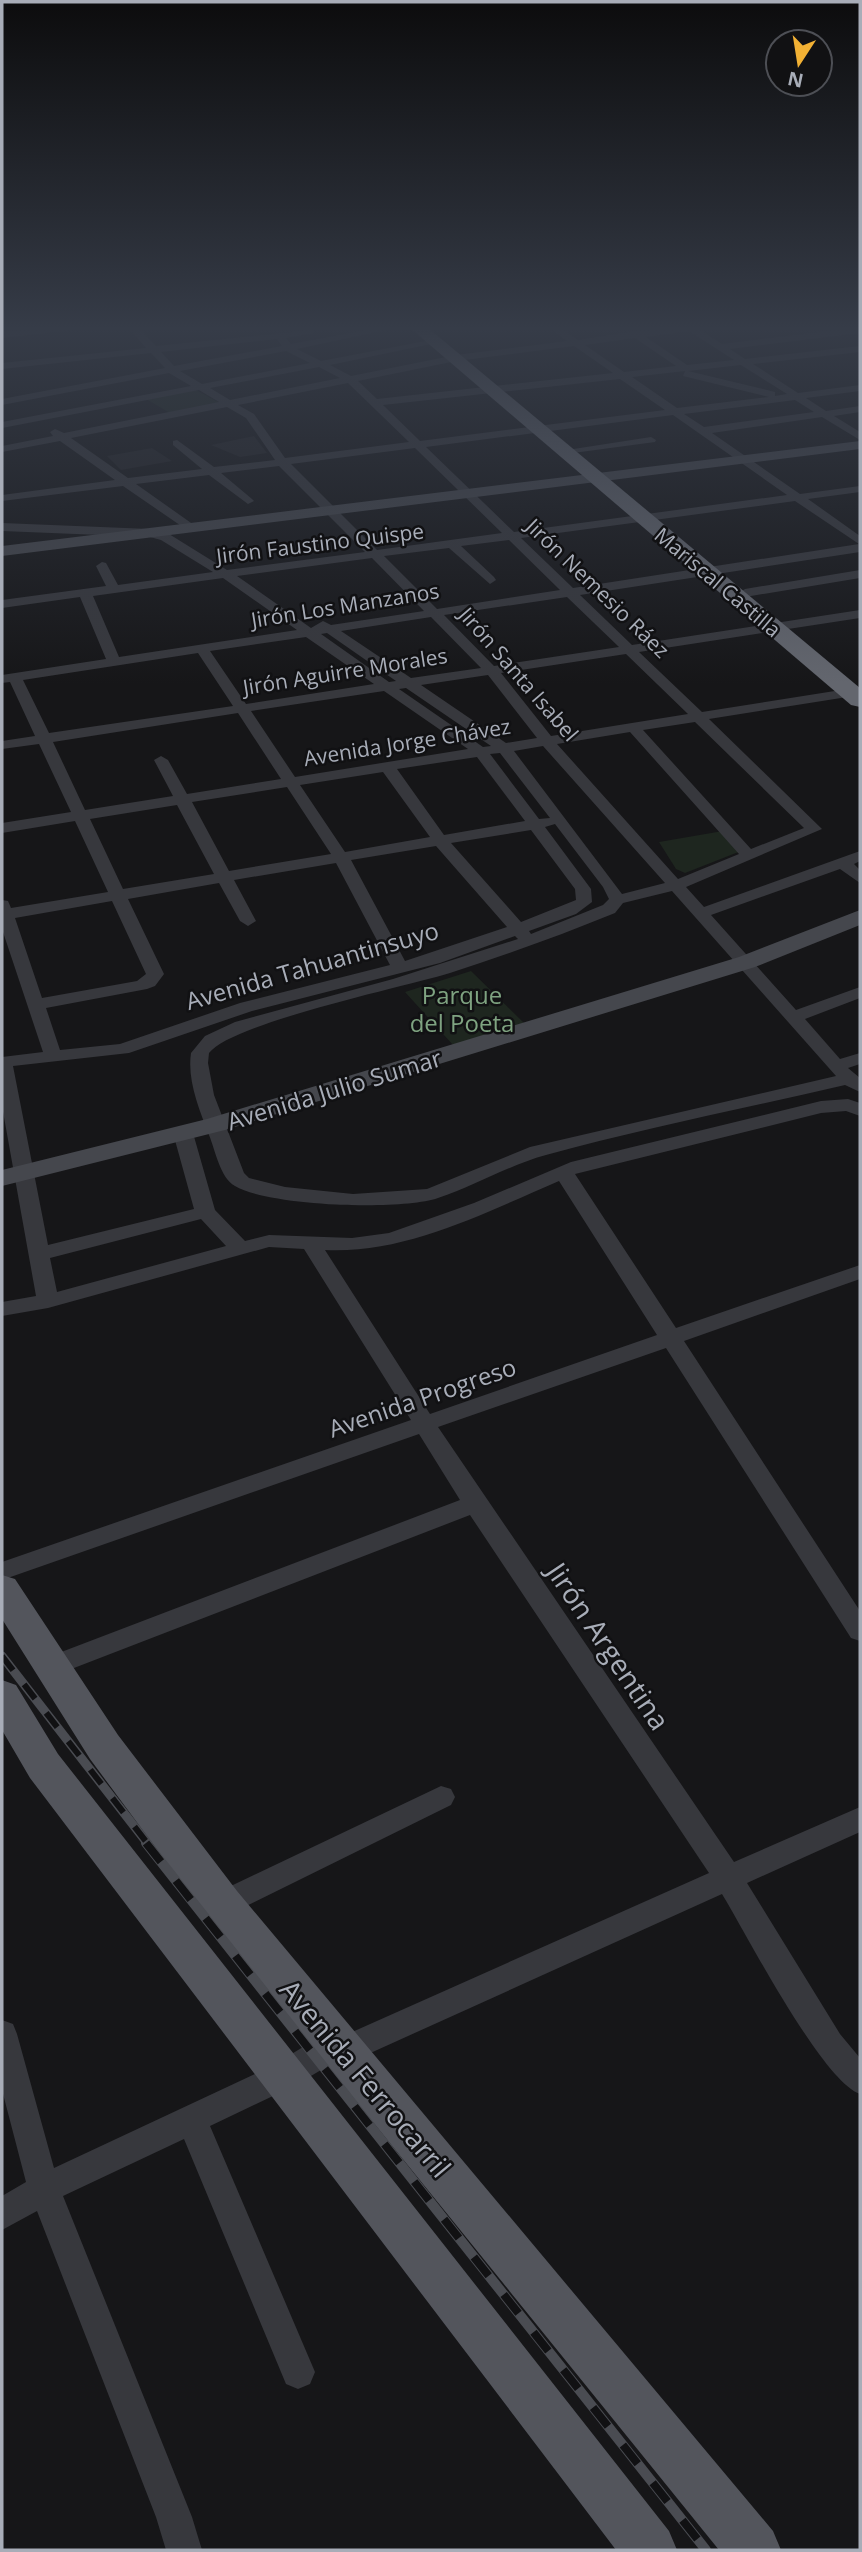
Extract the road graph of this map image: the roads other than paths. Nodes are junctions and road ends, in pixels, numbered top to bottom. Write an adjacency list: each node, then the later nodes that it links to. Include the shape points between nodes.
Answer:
1 (75, 446): 16 (street)
2 (181, 446): 14 (street)
3 (271, 446): 13 (street, Jirón Santa Isabel)
4 (401, 446): 13 (street)
5 (419, 446): 18 (street, Jirón Nemesio Ráez)
6 (563, 446): 15 (highway, Mariscal Castilla)
7 (567, 446): 11 (highway, Mariscal Castilla)
8 (603, 446): 11 (street)
9 (724, 446): 12 (street)
10 (822, 446): 12 (main road)
11 (573, 450): 15 (highway, Mariscal Castilla)
12 (740, 457): 15 (main road); 20 (street)
13 (282, 462): 14 (street); 22 (street, Jirón Santa Isabel)
14 (211, 471): 16 (street); 21 (street)
15 (597, 475): 18 (main road); 23 (highway, Mariscal Castilla)
16 (125, 482): 19 (street); 25 (street)
17 (860, 489): 20 (street, Jirón Faustino Quispe)
18 (468, 491): 22 (main road); 28 (street, Jirón Nemesio Ráez)
19 (2, 498)
20 (796, 498): 23 (street, Jirón Faustino Quispe); 29 (street)
21 (248, 501)
22 (331, 509): 25 (main road); 34 (street, Jirón Santa Isabel)
23 (648, 518): 28 (street, Jirón Faustino Quispe); 36 (highway, Mariscal Castilla)
24 (2, 521): 27 (street)
25 (188, 526): 27 (main road)
26 (2, 527): 27 (street)
27 (153, 531): 30 (main road); 33 (main road); 37 (street); 38 (street)
28 (514, 536): 31 (street, Jirón Faustino Quispe); 42 (street, Jirón Nemesio Ráez)
29 (860, 541)
30 (2, 545)
31 (453, 545): 34 (street, Jirón Faustino Quispe); 40 (street)
32 (860, 548): 36 (street, Jirón Los Manzanos)
33 (2, 551)
34 (379, 555): 37 (street, Jirón Faustino Quispe); 46 (street, Jirón Santa Isabel)
35 (102, 566): 41 (street)
36 (711, 570): 42 (street, Jirón Los Manzanos); 44 (highway, Mariscal Castilla); 48 (highway, Mariscal Castilla)
37 (244, 572): 38 (street, Jirón Faustino Quispe); 49 (street)
38 (225, 574): 41 (street, Jirón Faustino Quispe); 50 (street)
39 (860, 574): 44 (street)
40 (490, 579)
41 (114, 589): 43 (street, Jirón Faustino Quispe)
42 (571, 592): 46 (street, Jirón Los Manzanos); 52 (street, Jirón Nemesio Ráez)
43 (85, 593): 45 (street, Jirón Faustino Quispe); 53 (street)
44 (745, 593): 48 (highway, Mariscal Castilla)
45 (2, 604)
46 (435, 612): 49 (street, Jirón Los Manzanos); 54 (street, Jirón Santa Isabel)
47 (860, 614): 48 (street, Jirón Aguirre Morales)
48 (779, 626): 52 (street, Jirón Aguirre Morales); 58 (highway, Mariscal Castilla)
49 (328, 629): 50 (street, Jirón Los Manzanos); 56 (street)
50 (307, 632): 51 (street, Jirón Los Manzanos); 57 (street)
51 (202, 649): 53 (street, Jirón Los Manzanos); 59 (street)
52 (631, 649): 54 (street, Jirón Aguirre Morales); 60 (street, Jirón Nemesio Ráez)
53 (114, 662): 55 (street, Jirón Los Manzanos)
54 (491, 670): 56 (street, Jirón Aguirre Morales); 63 (street, Jirón Santa Isabel)
55 (8, 678): 62 (street)
56 (408, 683): 57 (street, Jirón Aguirre Morales); 65 (street)
57 (385, 687): 59 (street, Jirón Aguirre Morales); 66 (street)
58 (858, 693): 60 (street, Avenida Jorge Chávez)
59 (242, 708): 62 (street, Jirón Aguirre Morales); 69 (street)
60 (700, 717): 61 (street, Avenida Jorge Chávez); 76 (street, Jirón Nemesio Ráez, via 814,830)
61 (633, 727): 63 (street, Avenida Jorge Chávez); 76 (street)
62 (43, 739): 64 (street, Jirón Aguirre Morales); 71 (street)
63 (547, 741): 65 (street, Avenida Jorge Chávez); 82 (street, Jirón Santa Isabel)
64 (2, 745)
65 (504, 748): 66 (street, Avenida Jorge Chávez); 72 (street)
66 (480, 751): 68 (street, Avenida Jorge Chávez); 73 (street)
67 (161, 760): 70 (street)
68 (387, 766): 69 (street, Avenida Jorge Chávez); 75 (street)
69 (289, 782): 70 (street, Avenida Jorge Chávez); 78 (street)
70 (182, 799): 71 (street, Avenida Jorge Chávez); 80 (street)
71 (78, 816): 74 (street, Avenida Jorge Chávez); 83 (street)
72 (560, 820): 73 (street); 84 (street)
73 (538, 824): 75 (street); 89 (street, Avenida Tahuantinsuyo, via 585,897)
74 (2, 828)
75 (440, 841): 78 (street); 89 (street)
76 (749, 856): 82 (street)
77 (860, 856): 79 (street)
78 (341, 858): 80 (street); 91 (street)
79 (842, 862): 81 (street); 86 (street)
80 (225, 878): 83 (street); 88 (street)
81 (860, 878)
82 (677, 885): 84 (street); 86 (street, Jirón Santa Isabel)
83 (116, 896): 85 (street); 93 (street, via 155,974 141,985)
84 (617, 900): 89 (street, via 609,909)
85 (3, 911): 93 (street)
86 (702, 913): 90 (street, Jirón Santa Isabel)
87 (860, 917): 90 (main road, Avenida Julio Sumar)
88 (248, 921)
89 (523, 935): 91 (street, Avenida Tahuantinsuyo); 101 (street, via 390,987 256,1020 214,1040 198,1057)
90 (747, 962): 94 (street, Jirón Santa Isabel); 101 (main road, Avenida Julio Sumar)
91 (400, 968): 95 (street, Avenida Tahuantinsuyo, via 246,1007 123,1049)
92 (860, 992): 94 (street)
93 (35, 1005): 95 (street)
94 (794, 1017): 98 (street, Jirón Santa Isabel)
95 (53, 1056): 97 (street, Avenida Tahuantinsuyo)
96 (860, 1058): 98 (street)
97 (3, 1062): 99 (street)
98 (848, 1077): 101 (street, via 537,1151 431,1194 398,1199 285,1193 242,1182)
99 (7, 1108): 104 (street)
100 (860, 1110): 103 (street, via 848,1105 821,1107)
101 (216, 1125): 102 (main road, Avenida Julio Sumar)
102 (183, 1133): 104 (main road, Avenida Julio Sumar); 105 (street)
103 (564, 1172): 106 (street, via 392,1239 352,1245); 112 (street)
104 (13, 1175): 108 (street)
105 (205, 1212): 107 (street); 108 (street)
106 (311, 1244): 107 (street, via 269,1241); 113 (street, Jirón Argentina)
107 (241, 1249): 110 (street)
108 (39, 1254): 110 (street)
109 (860, 1272): 112 (street, Avenida Progreso)
110 (48, 1301): 111 (street)
111 (2, 1309)
112 (671, 1338): 113 (street, Avenida Progreso); 117 (street)
113 (424, 1424): 114 (street, Jirón Argentina); 115 (street, Avenida Progreso)
114 (475, 1504): 118 (street); 122 (street, Jirón Argentina)
115 (2, 1571)
116 (2, 1589): 118 (main road, Avenida Ferrocarril)
117 (860, 1631)
118 (52, 1666): 123 (main road, Avenida Ferrocarril, via 104,1747)
119 (2, 1696): 125 (main road, Avenida Ferrocarril, via 44,1766)
120 (441, 1797): 123 (street)
121 (860, 1819): 122 (street)
122 (727, 1876): 125 (street); 126 (street, Jirón Argentina, via 829,2044)
123 (222, 1903): 125 (main road, Avenida Ferrocarril)
124 (2, 2034): 128 (street)
125 (314, 2061): 127 (street); 132 (main road, Avenida Ferrocarril); 133 (main road, Avenida Ferrocarril)
126 (860, 2080)
127 (191, 2119): 128 (street); 130 (street)
128 (44, 2189): 129 (street); 131 (street)
129 (2, 2214)
130 (299, 2372)
131 (179, 2534)
132 (650, 2550)
133 (754, 2550)

